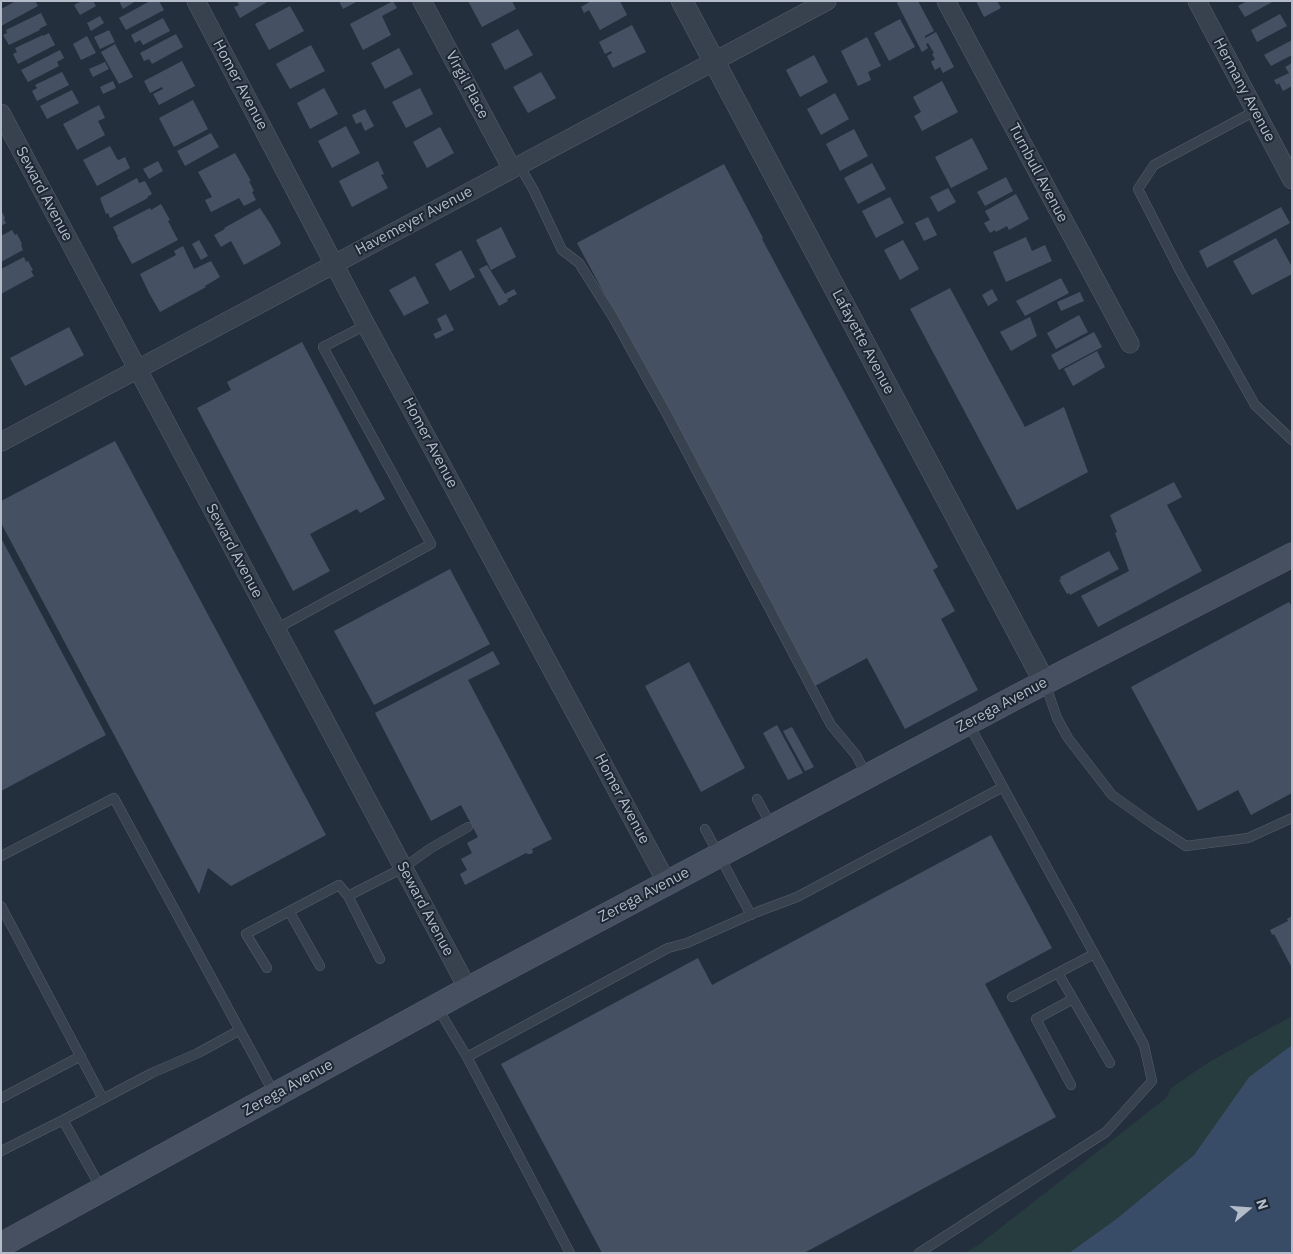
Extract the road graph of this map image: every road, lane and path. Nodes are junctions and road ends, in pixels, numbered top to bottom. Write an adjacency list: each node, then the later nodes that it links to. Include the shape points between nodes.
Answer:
1 (196, 1): 12 (street, Homer Avenue)
2 (422, 1): 10 (street, Virgil Place)
3 (682, 1): 7 (street, Lafayette Avenue)
4 (827, 1): 7 (street, Havemeyer Avenue)
5 (946, 1): 14 (street, Turnbull Avenue)
6 (1197, 1): 8 (street, Hermany Avenue)
7 (714, 61): 10 (street, Havemeyer Avenue); 20 (street, Lafayette Avenue)
8 (1255, 111): 11 (street, Hermany Avenue); 16 (lane, via 1154,165 1138,188 1255,405)
9 (1, 113): 15 (street, Seward Avenue)
10 (516, 167): 12 (street, Havemeyer Avenue); 22 (lane, via 532,188 562,250 578,263 613,317 831,725 858,757)
11 (1292, 180)
12 (335, 263): 13 (street, Homer Avenue); 15 (street, Havemeyer Avenue)
13 (366, 325): 19 (lane, via 323,348 431,544); 32 (street, Homer Avenue)
14 (1130, 344)
15 (138, 369): 17 (street, Havemeyer Avenue); 19 (street, Seward Avenue)
16 (1292, 440)
17 (1, 442)
18 (1292, 555): 20 (main road, Zerega Avenue)
19 (276, 629): 31 (street, Seward Avenue)
20 (1044, 683): 21 (main road, Zerega Avenue); 25 (lane, via 1068,738 1112,796 1186,846 1248,838)
21 (968, 723): 22 (main road, Zerega Avenue); 23 (lane)
22 (867, 776): 27 (main road, Zerega Avenue)
23 (1003, 787): 36 (lane, via 797,897); 37 (lane)
24 (757, 799): 27 (lane)
25 (1292, 818)
26 (468, 827): 31 (lane)
27 (772, 828): 30 (main road, Zerega Avenue)
28 (705, 829): 30 (lane)
29 (1, 856): 46 (lane, via 114,798)
30 (719, 856): 32 (main road, Zerega Avenue); 36 (lane)
31 (403, 868): 33 (lane); 42 (street, Seward Avenue)
32 (667, 883): 42 (main road, Zerega Avenue)
33 (348, 896): 35 (lane, via 339,885); 38 (lane)
34 (1, 906): 47 (lane)
35 (289, 911): 39 (lane); 40 (lane, via 246,934)
36 (751, 915): 48 (lane, via 668,948)
37 (1094, 954): 41 (lane); 59 (lane, via 1144,1045 1152,1081 1106,1132)
38 (380, 958)
39 (320, 966)
40 (267, 968)
41 (1058, 973): 43 (lane); 44 (lane)
42 (468, 989): 45 (main road, Zerega Avenue)
43 (1012, 997)
44 (1073, 999): 49 (lane); 50 (lane, via 1036,1019)
45 (437, 1006): 48 (lane); 51 (main road, Zerega Avenue)
46 (240, 1030): 51 (lane); 53 (lane)
47 (81, 1056): 52 (lane); 53 (lane)
48 (467, 1057): 58 (lane)
49 (1110, 1063)
50 (1071, 1085)
51 (275, 1095): 56 (main road, Zerega Avenue)
52 (1, 1098)
53 (104, 1099): 54 (lane)
54 (63, 1120): 55 (lane); 56 (lane)
55 (1, 1151)
56 (102, 1190): 57 (main road, Zerega Avenue)
57 (1, 1245)
58 (570, 1253)
59 (919, 1253)

